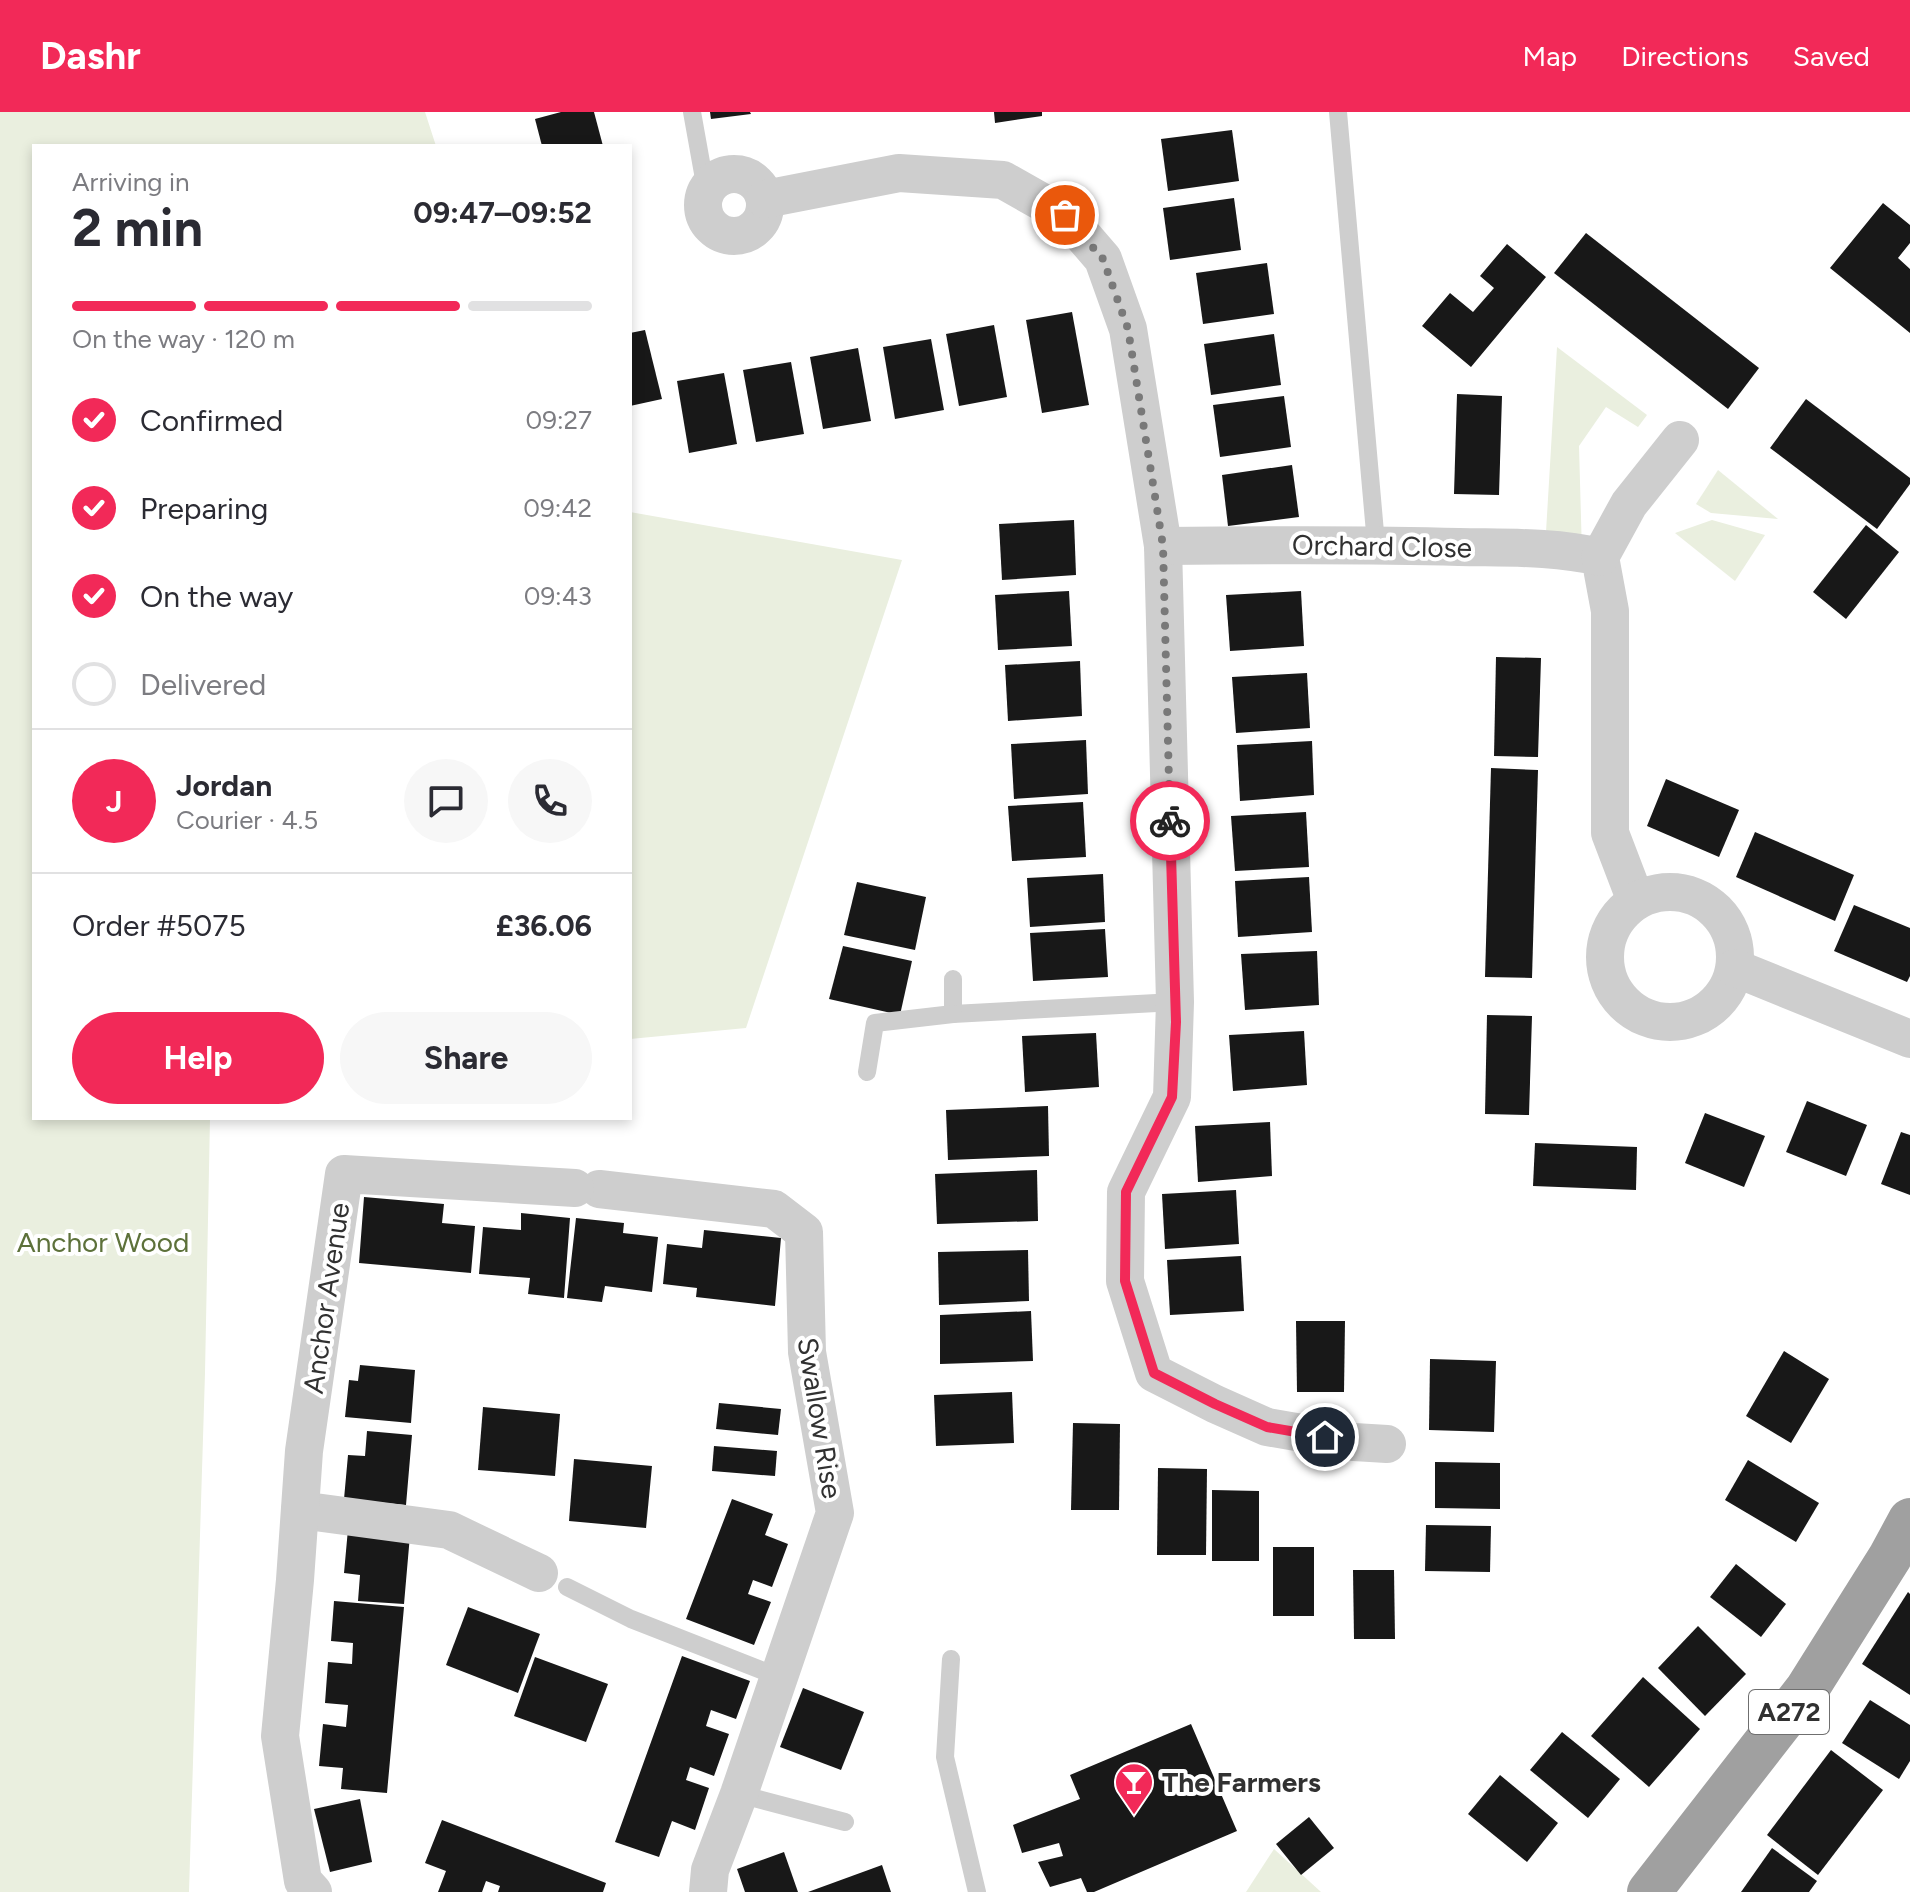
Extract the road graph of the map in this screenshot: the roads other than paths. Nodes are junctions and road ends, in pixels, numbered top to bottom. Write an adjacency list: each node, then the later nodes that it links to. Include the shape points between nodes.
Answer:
1 (692, 112): 3 (lane)
2 (1338, 112): 5 (lane)
3 (706, 190): 6 (street, via 702,203 708,223 735,236 762,220 765,199 899,173 1003,180 1065,215 1103,259 1128,329)
4 (1680, 440): 7 (street, via 1629,504)
5 (1376, 544): 6 (street, Orchard Close); 7 (street, Orchard Close, via 1545,549)
6 (1163, 546): 11 (street)
7 (1600, 557): 8 (street, via 1610,611 1610,833)
8 (1636, 901): 9 (street, via 1678,892 1707,903 1728,926); 9 (street, via 1609,934 1605,955 1608,977 1633,1012 1675,1023 1696,1017 1728,988)
9 (1735, 968): 13 (street)
10 (953, 979): 12 (lane)
11 (1175, 1002): 12 (lane); 16 (street, via 1172,1097 1126,1192 1125,1281 1154,1373 1267,1427)
12 (953, 1014): 14 (lane, via 875,1023)
13 (1910, 1039)
14 (867, 1072)
15 (587, 1188): 17 (street, Anchor Avenue, via 344,1174); 21 (street, Swallow Rise, via 774,1209 804,1232 807,1352 835,1513)
16 (1387, 1444)
17 (300, 1510): 19 (street, via 449,1530); 24 (street, Anchor Avenue, via 280,1736 303,1881)
18 (1910, 1520): 27 (highway, A272, via 1807,1689)
19 (553, 1580): 21 (lane, via 631,1619)
20 (951, 1659): 26 (lane, via 945,1757)
21 (779, 1677): 22 (street, Swallow Rise)
22 (739, 1794): 23 (lane); 25 (street, Swallow Rise, via 710,1870)
23 (845, 1822)
24 (313, 1892)
25 (708, 1892)
26 (977, 1892)
27 (1649, 1892)

